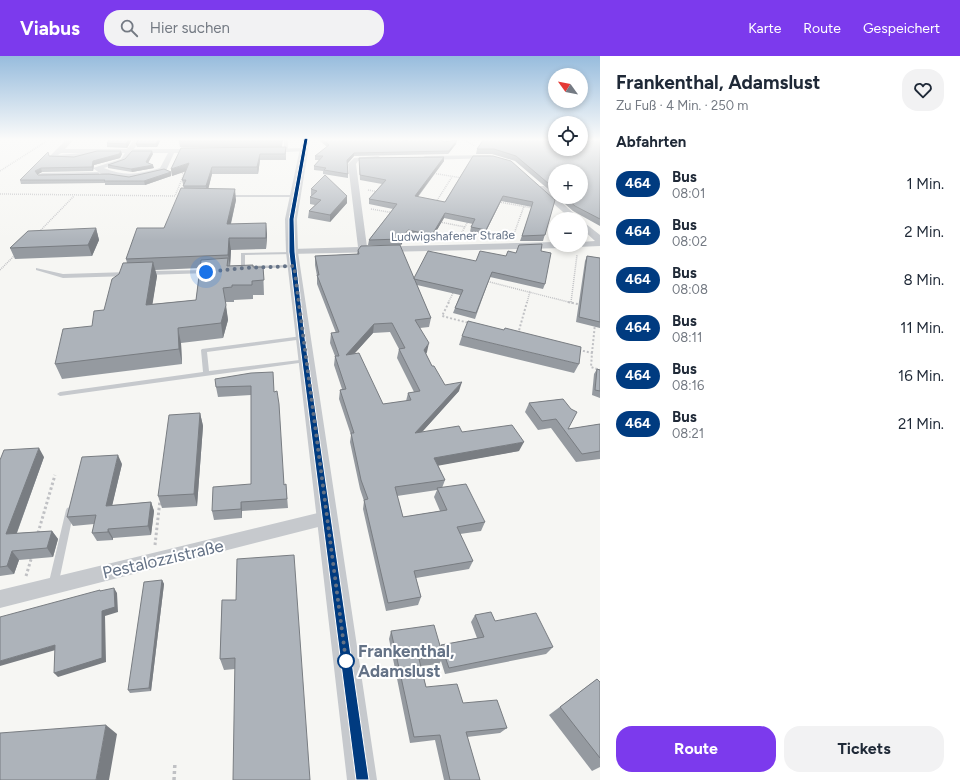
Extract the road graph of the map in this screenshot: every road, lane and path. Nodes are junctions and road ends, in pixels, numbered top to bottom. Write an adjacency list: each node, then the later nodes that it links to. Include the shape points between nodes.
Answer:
1 (151, 173): 7 (street, via 140,176)
2 (181, 173): 15 (path, via 184,174 175,196)
3 (300, 173): 17 (street)
4 (353, 173): 12 (street)
5 (426, 173): 9 (path)
6 (83, 174): 7 (street); 8 (street)
7 (110, 174)
8 (42, 175)
9 (452, 177): 10 (path); 19 (path, via 436,202)
10 (462, 178)
11 (536, 184): 23 (street)
12 (355, 187): 13 (path); 20 (street)
13 (382, 192)
14 (0, 194): 15 (path)
15 (74, 196): 29 (path)
16 (222, 196): 17 (lane)
17 (296, 196): 39 (street, via 292,219)
18 (494, 201): 21 (path)
19 (444, 203)
20 (357, 206): 24 (path); 37 (street)
21 (524, 206): 22 (path); 33 (path)
22 (540, 209)
23 (568, 212)
24 (401, 215)
25 (471, 215): 27 (path)
26 (437, 222): 27 (path)
27 (465, 227): 35 (path)
28 (588, 229): 30 (street)
29 (37, 233)
30 (600, 240)
31 (600, 244): 34 (street)
32 (548, 245): 33 (street, Ludwigshafener Straße)
33 (510, 246): 35 (street, Ludwigshafener Straße)
34 (588, 246)
35 (454, 248): 37 (street, Ludwigshafener Straße)
36 (21, 249): 43 (path)
37 (363, 250): 39 (street, Ludwigshafener Straße)
38 (578, 252): 50 (path)
39 (293, 257): 40 (lane); 40 (lane, via 243,254); 55 (street)
40 (243, 268): 42 (lane)
41 (38, 269): 45 (lane, via 63,276)
42 (237, 269)
43 (0, 270)
44 (212, 271): 46 (lane)
45 (137, 274)
46 (144, 274)
47 (480, 280): 49 (path)
48 (455, 289): 53 (path, via 442,316)
49 (530, 291): 50 (path); 54 (path, via 518,335)
50 (570, 302): 51 (path)
51 (583, 305)
52 (595, 323): 57 (path)
53 (472, 324)
54 (525, 336)
55 (302, 338): 58 (street); 60 (lane, via 204,350)
56 (577, 349): 57 (path)
57 (592, 353): 59 (path, via 591,367)
58 (306, 360): 60 (lane); 65 (street)
59 (600, 370)
60 (206, 374): 61 (lane)
61 (60, 394)
62 (55, 475): 66 (path)
63 (161, 492): 68 (path)
64 (72, 500): 69 (lane)
65 (326, 518): 68 (street, Pestalozzistraße); 74 (street)
66 (38, 534)
67 (34, 549): 70 (path)
68 (153, 561): 69 (street, Pestalozzistraße)
69 (52, 586): 70 (street, Pestalozzistraße)
70 (22, 594): 71 (street, Pestalozzistraße)
71 (0, 599)
72 (175, 762): 73 (path)
73 (174, 780)
74 (362, 780)

